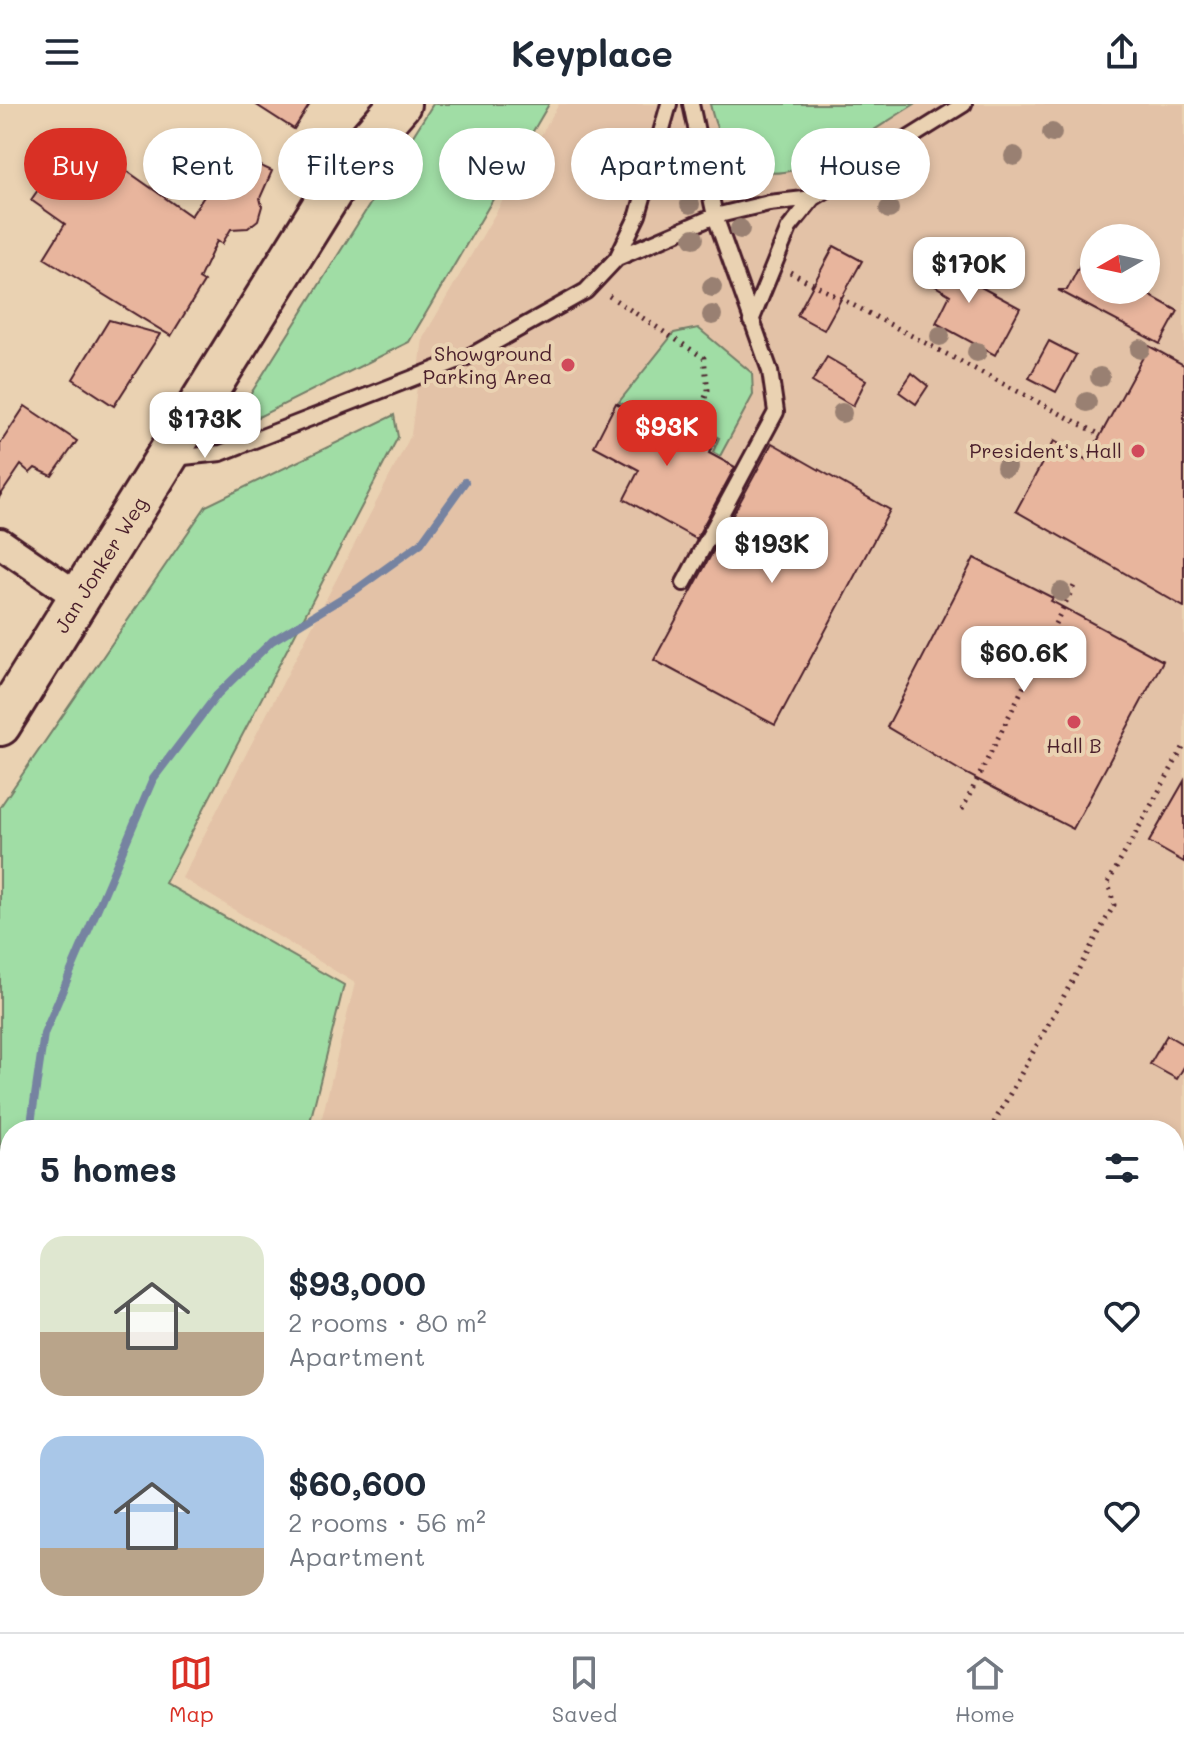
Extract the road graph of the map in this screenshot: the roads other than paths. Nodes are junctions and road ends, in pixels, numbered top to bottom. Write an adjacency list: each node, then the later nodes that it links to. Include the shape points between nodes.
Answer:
1 (371, 104): 6 (main road, Jan Jonker Weg)
2 (400, 104): 7 (main road, Jan Jonker Weg)
3 (669, 104): 13 (lane, via 638,215)
4 (691, 104): 12 (lane)
5 (964, 104): 8 (lane)
6 (363, 128)
7 (379, 128)
8 (925, 128)
9 (327, 200): 15 (main road, Jan Jonker Weg)
10 (795, 200): 12 (lane)
11 (811, 200): 14 (lane, via 789,228)
12 (715, 216): 13 (lane); 14 (lane)
13 (617, 258): 15 (lane, via 591,285 472,355 221,453)
14 (751, 321): 17 (lane, via 770,371 776,412)
15 (168, 459): 18 (main road, Jan Jonker Weg)
16 (0, 543): 18 (street)
17 (684, 583)
18 (80, 598): 19 (main road, Jan Jonker Weg)
19 (0, 725)

